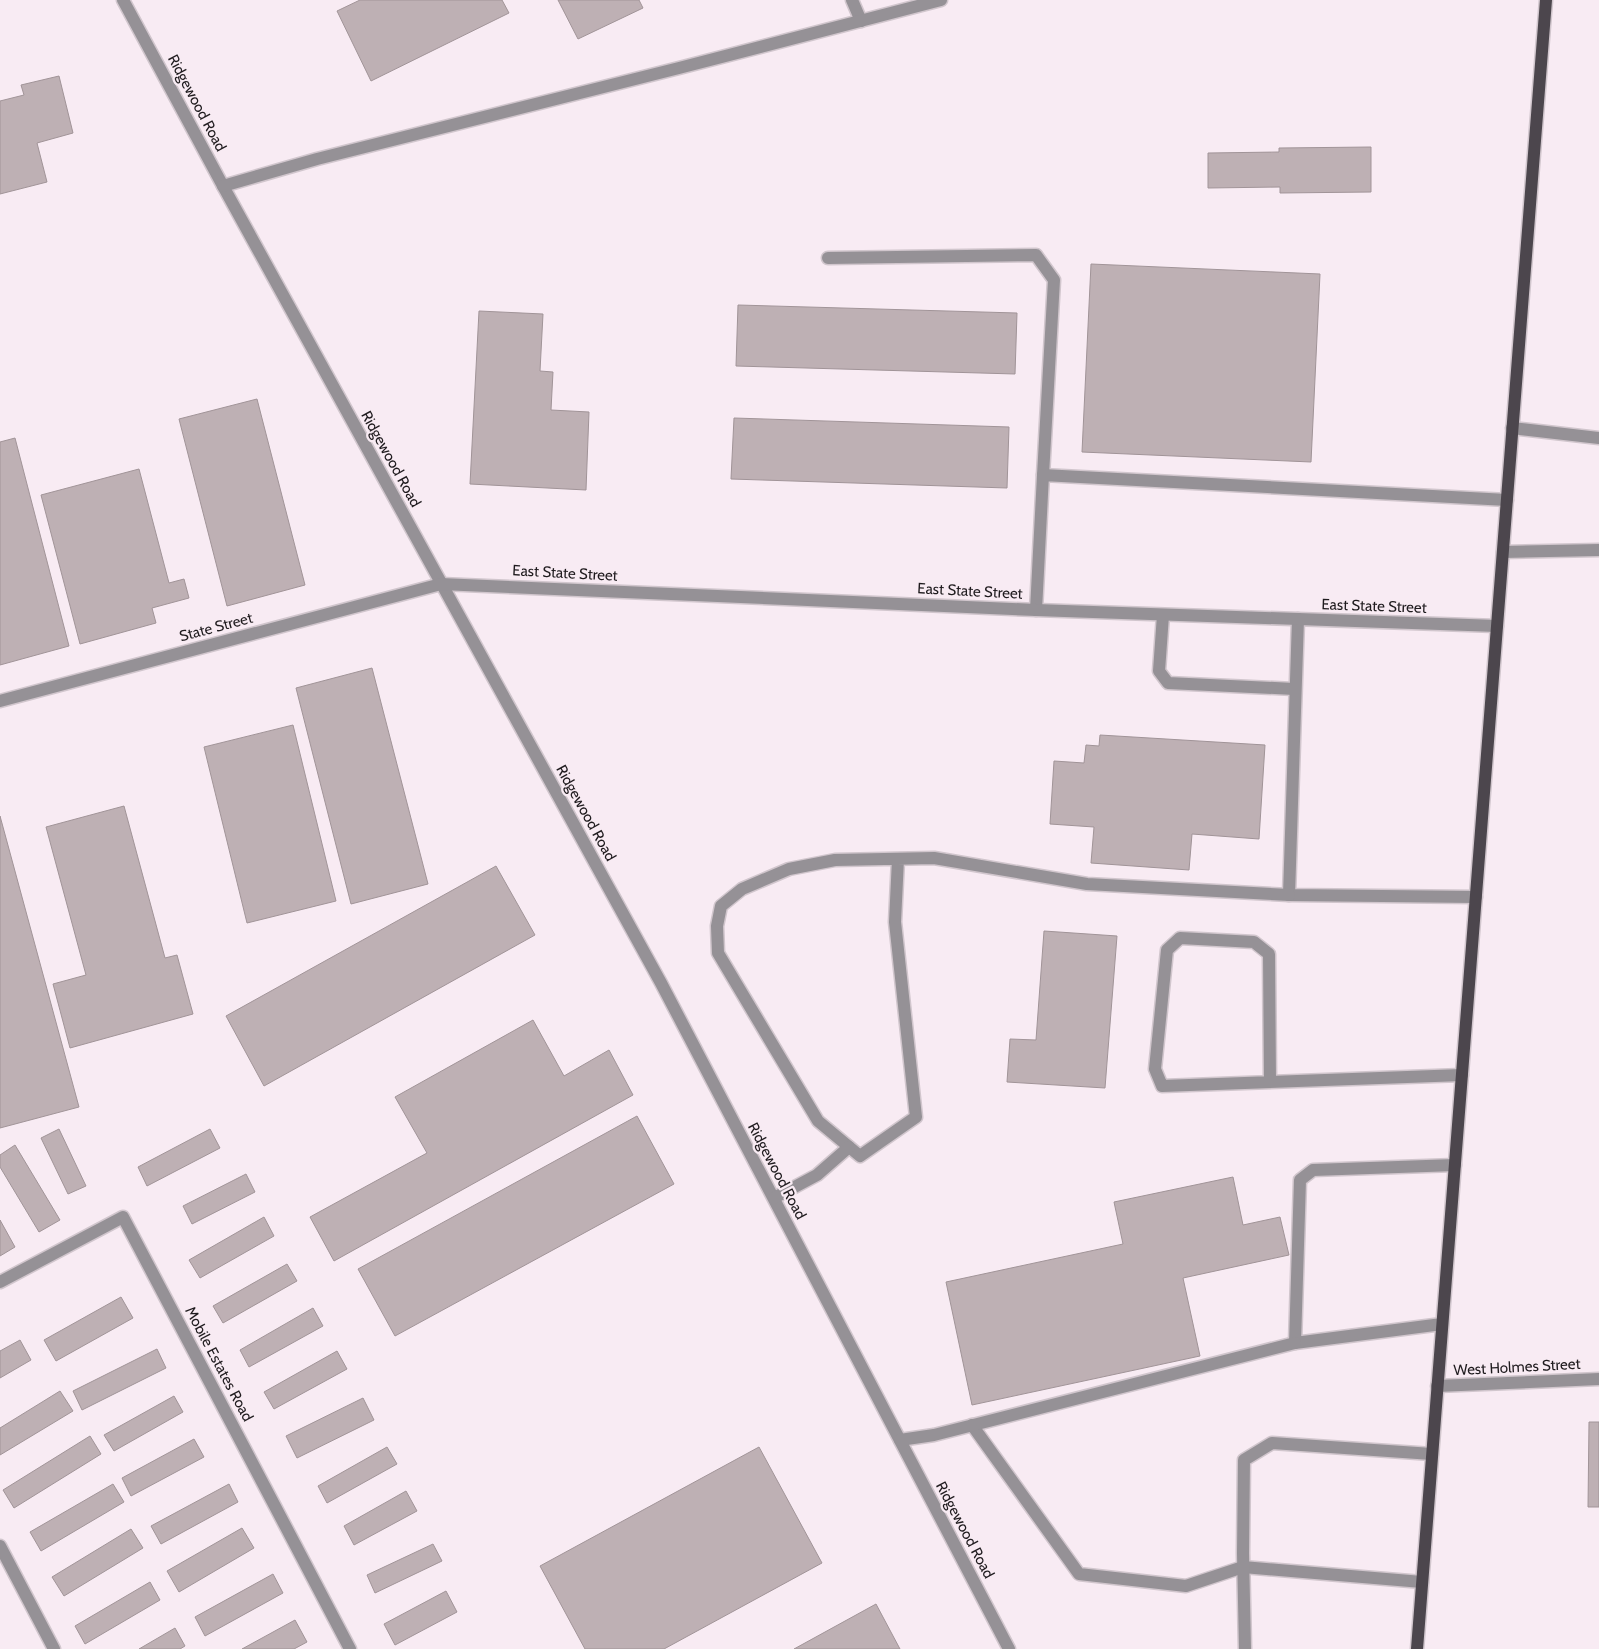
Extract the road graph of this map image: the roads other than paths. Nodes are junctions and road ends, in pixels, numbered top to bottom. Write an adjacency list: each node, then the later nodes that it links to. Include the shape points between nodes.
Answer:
1 (123, 0): 6 (street, Ridgewood Road)
2 (852, 0): 5 (street)
3 (942, 0): 5 (street)
4 (1546, 0): 8 (main road)
5 (861, 21): 6 (street, via 317,159)
6 (223, 186): 14 (street, Ridgewood Road)
7 (828, 258): 10 (street, via 1036,255 1054,280)
8 (1512, 428): 9 (street); 11 (main road)
9 (1599, 438)
10 (1043, 475): 11 (street); 15 (street)
11 (1507, 500): 13 (main road)
12 (1599, 550): 13 (street)
13 (1503, 552): 18 (main road)
14 (441, 584): 15 (street, East State Street); 20 (street, State Street); 28 (street, Ridgewood Road, via 661,983)
15 (1036, 610): 16 (street, East State Street)
16 (1163, 615): 17 (street, East State Street); 19 (street, via 1159,671 1168,683)
17 (1298, 619): 18 (street, East State Street); 19 (street)
18 (1497, 626): 23 (main road)
19 (1294, 689): 22 (street)
20 (0, 701)
21 (898, 859): 22 (street, via 934,858 1087,884); 26 (street, via 895,922 916,1117 860,1156); 26 (street, via 835,860 789,869 742,889 722,906 717,926 718,953 818,1121)
22 (1289, 895): 23 (street)
23 (1476, 897): 24 (main road)
24 (1462, 1075): 25 (street); 27 (main road)
25 (1270, 1082): 25 (street, via 1162,1086 1156,1069 1166,950 1180,938 1254,942 1269,954)
26 (849, 1147): 28 (street, via 818,1175)
27 (1455, 1165): 30 (main road); 31 (street, via 1312,1170 1300,1180)
28 (774, 1198): 35 (street, Ridgewood Road)
29 (0, 1282): 41 (street, Mobile Estates Road, via 123,1218)
30 (1442, 1324): 31 (street); 33 (main road)
31 (1295, 1343): 34 (street)
32 (1599, 1379): 33 (street, West Holmes Street)
33 (1437, 1386): 36 (main road)
34 (972, 1425): 35 (street); 38 (street, via 1079,1574 1186,1586)
35 (900, 1440): 42 (street, Ridgewood Road)
36 (1432, 1454): 38 (street, via 1272,1443 1244,1460); 39 (main road)
37 (0, 1546): 40 (street)
38 (1243, 1567): 39 (street); 43 (street)
39 (1422, 1582): 44 (main road)
40 (54, 1649)
41 (350, 1649)
42 (1009, 1649)
43 (1245, 1649)
44 (1417, 1649)

